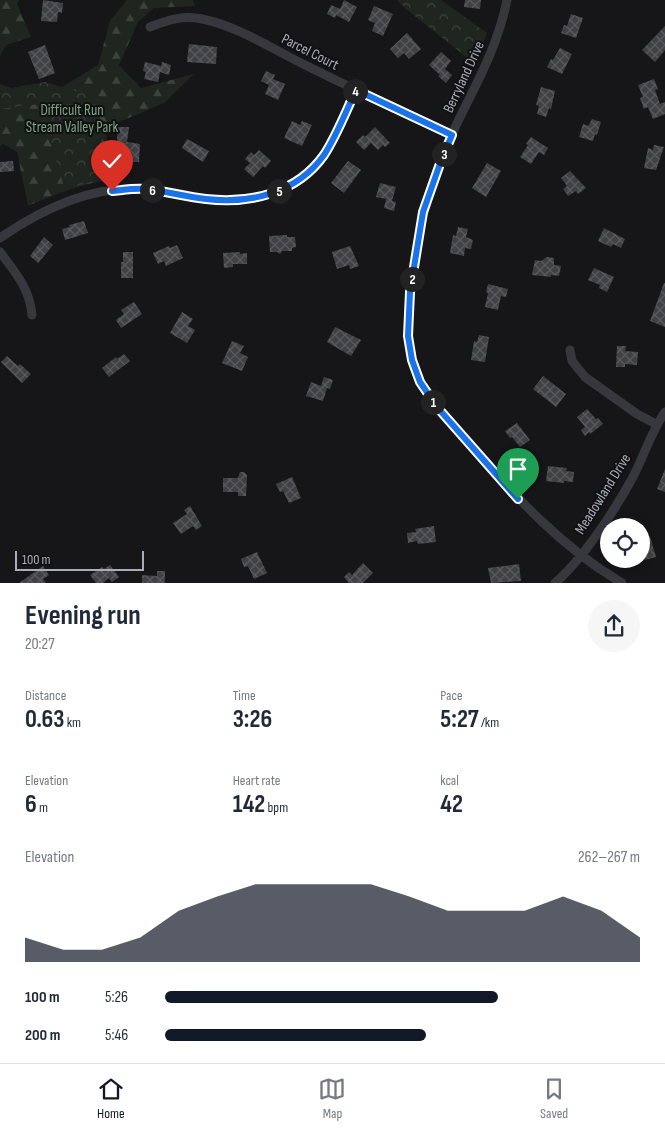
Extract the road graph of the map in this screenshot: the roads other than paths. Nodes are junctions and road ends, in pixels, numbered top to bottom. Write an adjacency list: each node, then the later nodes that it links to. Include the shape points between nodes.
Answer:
1 (507, 0): 4 (street, Berryland Drive, via 486,66)
2 (150, 27): 3 (street, Parcel Court, via 175,18 200,18 234,30)
3 (356, 90): 4 (street, Parcel Court); 5 (street, via 324,155 304,177 281,190 250,199 224,201 145,189 112,191 61,204)
4 (452, 135): 11 (street, Berryland Drive, via 431,186 419,233 410,292 408,336 412,360 420,382 437,407 518,499)
5 (0, 238)
6 (0, 252): 7 (street, via 24,284)
7 (32, 315)
8 (570, 350): 10 (street, via 572,361 585,377)
9 (665, 412): 10 (street, Meadowland Drive)
10 (656, 424): 11 (street, Meadowland Drive, via 633,477)
11 (580, 556): 12 (street, Meadowland Drive); 13 (street, Berryland Drive)
12 (555, 583)
13 (622, 583)

